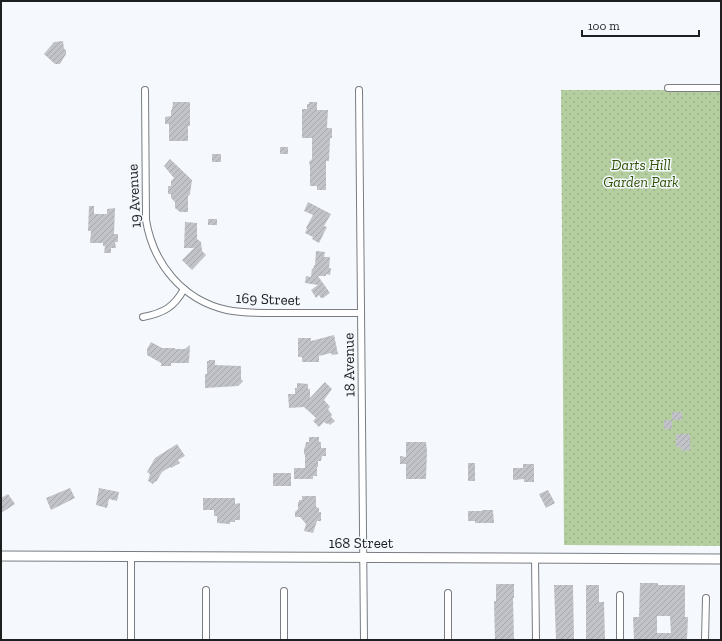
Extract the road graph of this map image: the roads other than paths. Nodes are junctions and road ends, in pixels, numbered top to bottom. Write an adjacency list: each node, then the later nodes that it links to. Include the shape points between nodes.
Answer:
1 (668, 88): 2 (street)
2 (721, 88)
3 (145, 90): 5 (street, 19 Avenue, via 145,208 148,231 161,263)
4 (360, 90): 6 (street, 18 Avenue)
5 (184, 289): 6 (street, 169 Street, via 215,306 238,312); 7 (street, via 169,308 157,315)
6 (361, 313): 10 (street, 18 Avenue)
7 (143, 317)
8 (1, 556): 9 (main road, 168 Street)
9 (131, 556): 10 (main road, 168 Street); 18 (street)
10 (364, 557): 11 (main road, 168 Street); 21 (street, 18 Avenue)
11 (535, 558): 12 (main road, 168 Street); 23 (street)
12 (721, 559)
13 (206, 590): 19 (street)
14 (284, 591): 20 (street)
15 (448, 593): 22 (street)
16 (620, 595): 24 (street)
17 (706, 598): 25 (street)
18 (131, 640)
19 (206, 640)
20 (284, 640)
21 (364, 640)
22 (448, 640)
23 (536, 640)
24 (620, 640)
25 (705, 640)

